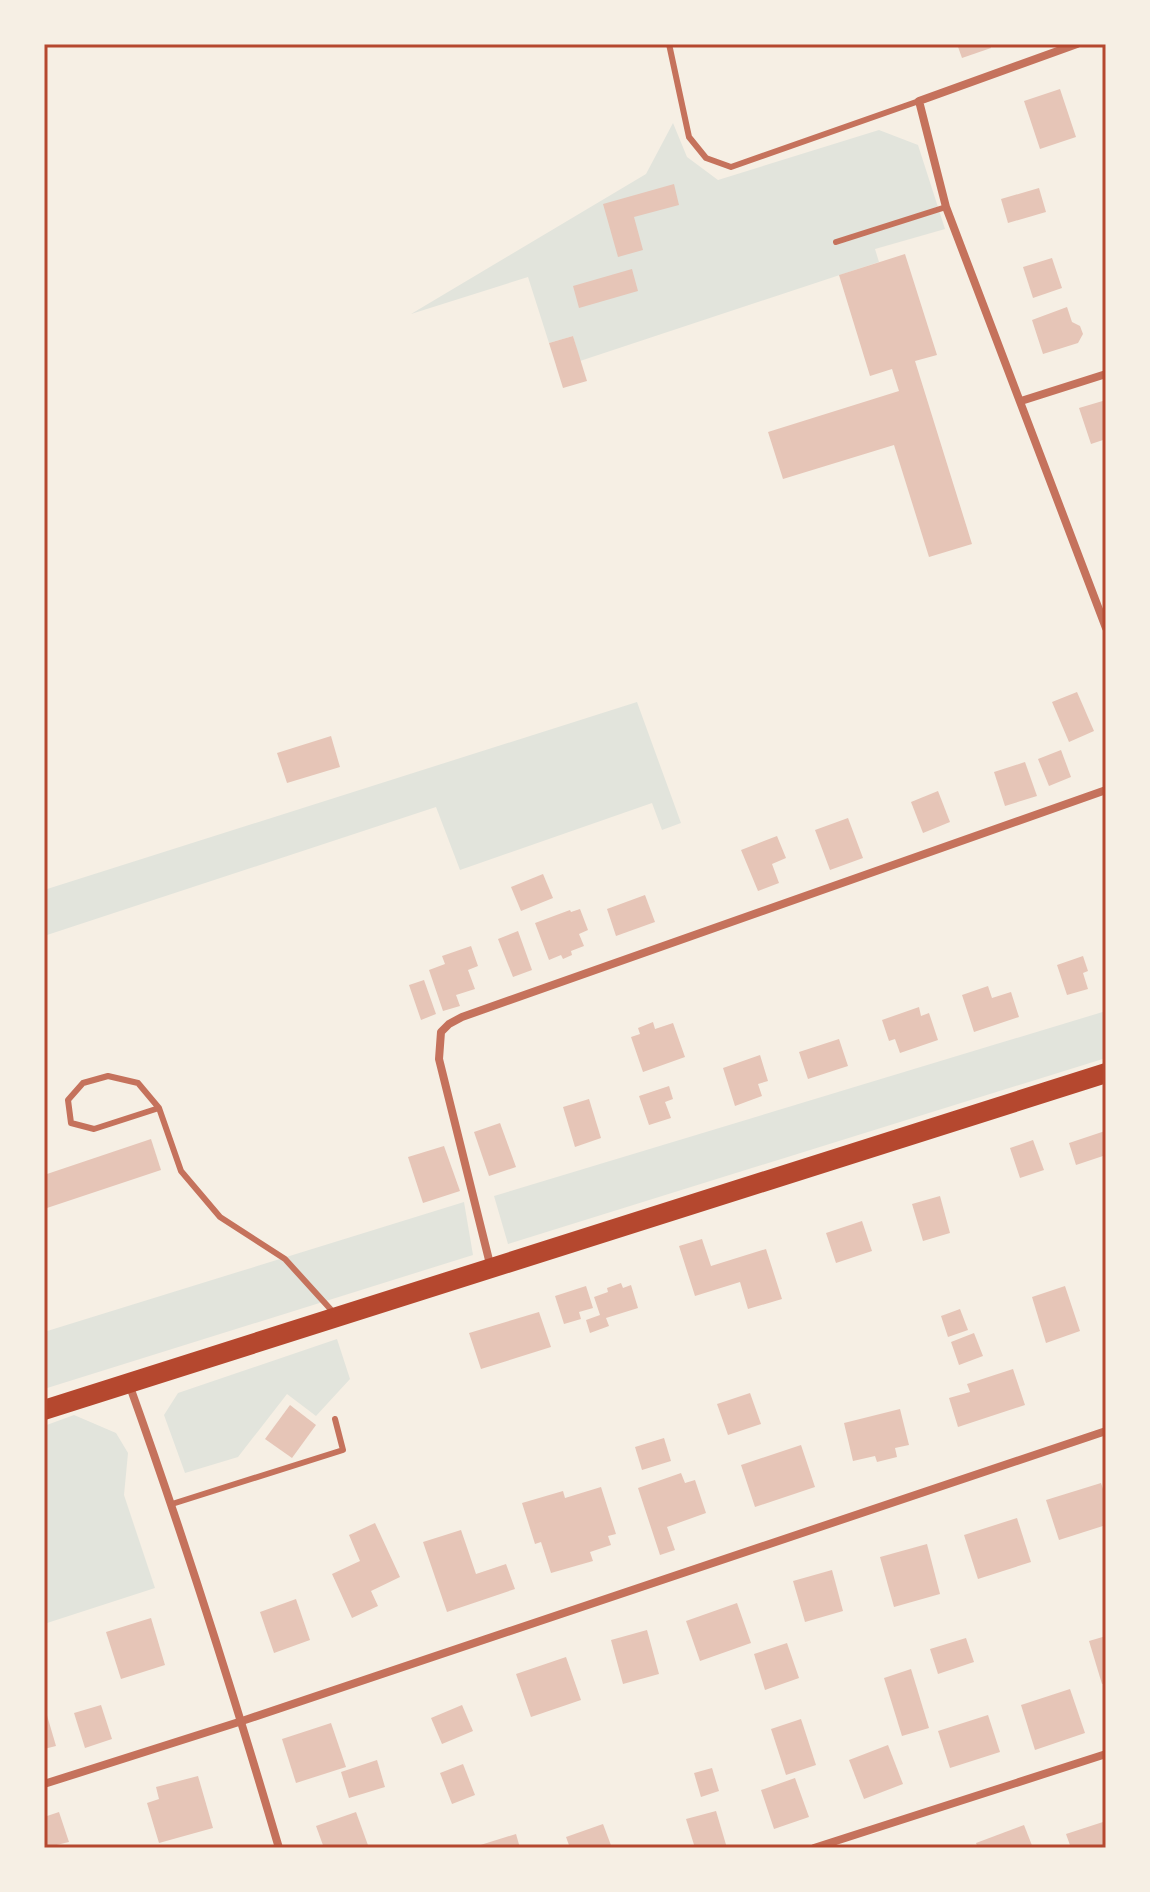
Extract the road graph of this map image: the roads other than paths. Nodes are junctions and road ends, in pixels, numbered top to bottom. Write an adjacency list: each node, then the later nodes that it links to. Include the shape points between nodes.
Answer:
1 (669, 44): 3 (lane, via 689,137 706,158 731,167)
2 (1077, 44): 3 (street)
3 (919, 101): 4 (street)
4 (946, 207): 5 (lane); 7 (street)
5 (836, 242)
6 (1106, 374): 7 (street)
7 (1021, 401): 8 (street)
8 (1106, 628)
9 (1106, 790): 12 (street, via 449,1024 441,1032 439,1059)
10 (1106, 1073): 12 (main road)
11 (159, 1108): 11 (lane, via 138,1083 108,1076 83,1083 68,1100 71,1123 94,1129); 13 (lane, via 181,1171 220,1217 285,1259)
12 (491, 1269): 13 (main road)
13 (336, 1316): 14 (main road)
14 (129, 1383): 15 (main road); 18 (street)
15 (44, 1410)
16 (335, 1419): 18 (lane, via 343,1450)
17 (1106, 1431): 19 (street)
18 (172, 1504): 19 (street)
19 (242, 1721): 21 (street); 22 (street)
20 (1106, 1754): 23 (street)
21 (44, 1784)
22 (279, 1848)
23 (814, 1848)

